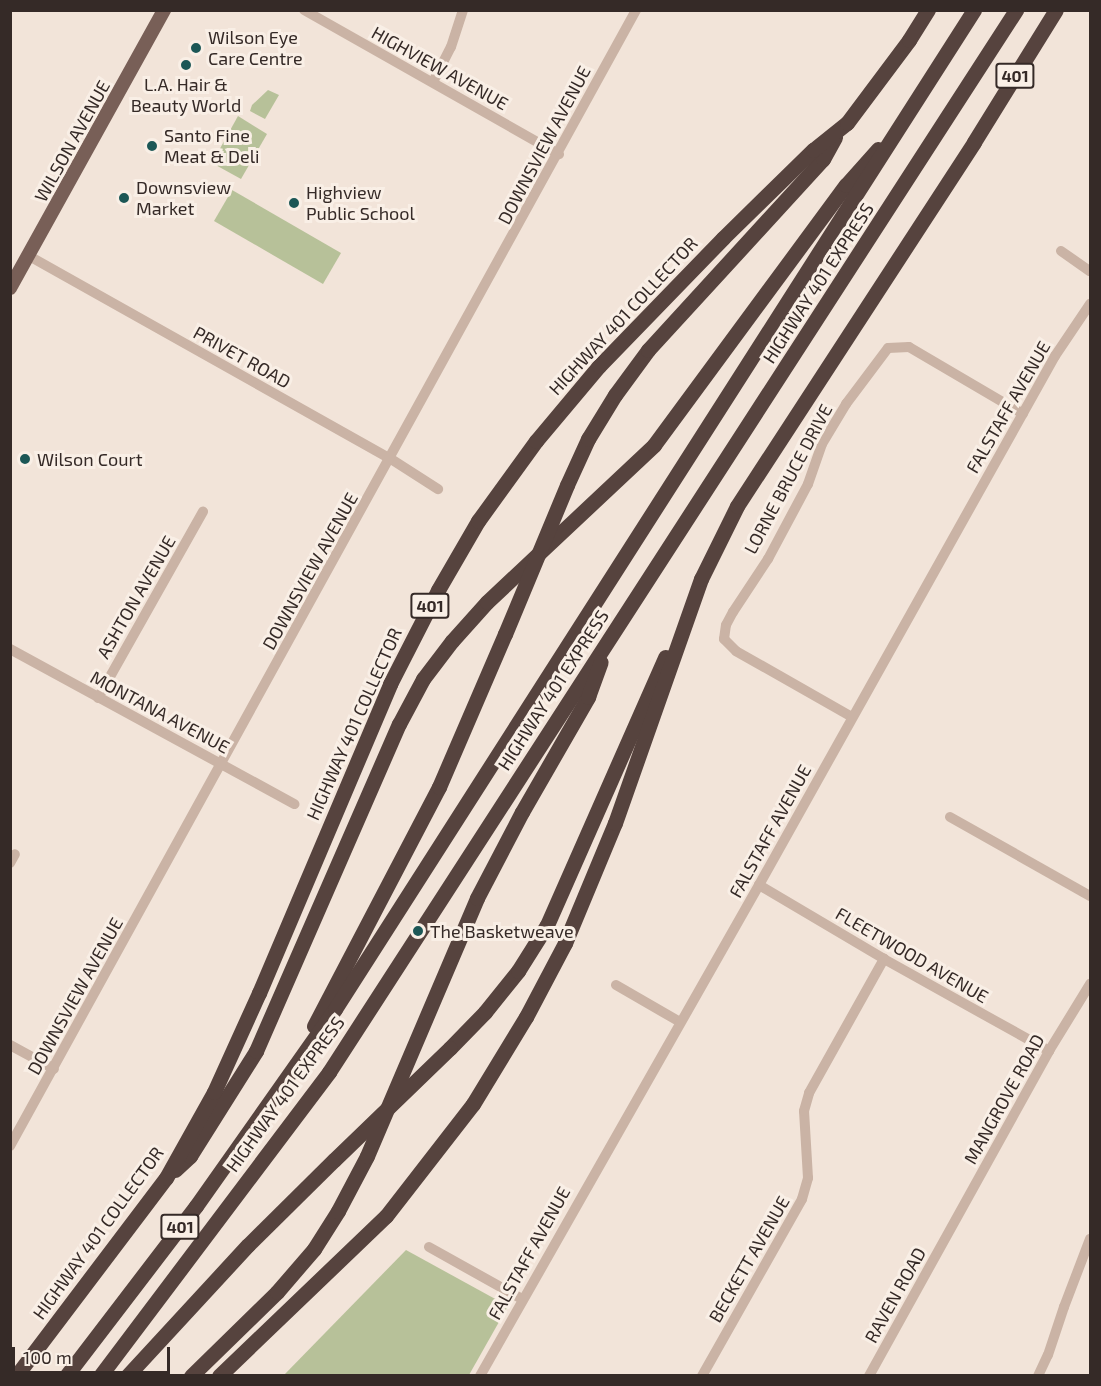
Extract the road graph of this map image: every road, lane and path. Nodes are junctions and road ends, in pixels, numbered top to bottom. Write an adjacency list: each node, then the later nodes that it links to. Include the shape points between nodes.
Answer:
1 (164, 10): 14 (main road, WILSON AVENUE)
2 (304, 10): 9 (street, HIGHVIEW AVENUE)
3 (463, 10): 9 (street, via 451,47)
4 (636, 10): 12 (street, DOWNSVIEW AVENUE)
5 (928, 10): 11 (highway, HIGHWAY 401 COLLECTOR / 401)
6 (974, 10): 10 (highway, HIGHWAY 401 EXPRESS / 401)
7 (1016, 10): 23 (highway, HIGHWAY 401 EXPRESS / 401)
8 (1056, 10): 22 (highway, 401, via 737,506)
9 (433, 82): 12 (street, HIGHVIEW AVENUE)
10 (908, 116): 39 (highway, HIGHWAY 401 EXPRESS / 401, via 335,1009); 41 (highway, via 846,185 654,445 487,602 423,679 399,724 256,1051 190,1156)
11 (838, 132): 39 (highway, bridge, via 823,159 648,350 588,439 439,787); 41 (highway, HIGHWAY 401 COLLECTOR / 401, via 813,150 731,230 599,366 536,441 478,521 390,684 259,993 214,1092)
12 (559, 154): 19 (street, DOWNSVIEW AVENUE)
13 (1061, 251): 15 (street)
14 (30, 256): 16 (main road, WILSON AVENUE); 19 (street, PRIVET ROAD)
15 (1090, 271)
16 (10, 288)
17 (1090, 304): 18 (street, FALSTAFF AVENUE)
18 (1023, 414): 26 (street, FALSTAFF AVENUE); 26 (street, LORNE BRUCE DRIVE, via 909,347 888,348 822,444 808,484 768,559 726,625 724,639 735,651)
19 (391, 459): 20 (street, PRIVET ROAD); 27 (street, DOWNSVIEW AVENUE)
20 (438, 489)
21 (203, 512): 25 (street, ASHTON AVENUE)
22 (701, 579): 49 (highway, bridge, via 633,723 547,925 511,979 485,1012 248,1245); 51 (highway, 401, via 615,823 565,942 526,1017 473,1104 386,1216)
23 (612, 634): 48 (highway, HIGHWAY 401 EXPRESS / 401, via 329,1072); 50 (highway, via 588,697 477,898 367,1156 338,1211 314,1249 277,1292)
24 (10, 649): 25 (street, MONTANA AVENUE)
25 (98, 698): 27 (street, MONTANA AVENUE)
26 (852, 717): 30 (street, FALSTAFF AVENUE)
27 (222, 764): 28 (street, MONTANA AVENUE); 38 (street, DOWNSVIEW AVENUE)
28 (294, 804)
29 (951, 818): 31 (street)
30 (759, 885): 32 (street, FLEETWOOD AVENUE); 35 (street, FALSTAFF AVENUE)
31 (1090, 897)
32 (884, 959): 37 (street, FLEETWOOD AVENUE); 53 (street, BECKETT AVENUE, via 809,1093 804,1111 808,1178 802,1199)
33 (1090, 984): 37 (street, MANGROVE ROAD)
34 (615, 985): 35 (street)
35 (680, 1022): 45 (street, FALSTAFF AVENUE)
36 (10, 1045): 38 (street)
37 (1049, 1051): 42 (street, MANGROVE ROAD)
38 (54, 1069): 40 (street, DOWNSVIEW AVENUE)
39 (289, 1074): 47 (highway, HIGHWAY 401 EXPRESS / 401, via 196,1206)
40 (10, 1146)
41 (166, 1178): 46 (highway, HIGHWAY 401 COLLECTOR / 401)
42 (950, 1231): 54 (street, RAVEN ROAD)
43 (1090, 1239): 55 (street)
44 (429, 1247): 45 (street)
45 (522, 1299): 52 (street, FALSTAFF AVENUE)
46 (16, 1376)
47 (66, 1376)
48 (100, 1376)
49 (127, 1376)
50 (191, 1376)
51 (219, 1376)
52 (480, 1376)
53 (702, 1376)
54 (869, 1376)
55 (1038, 1376)

